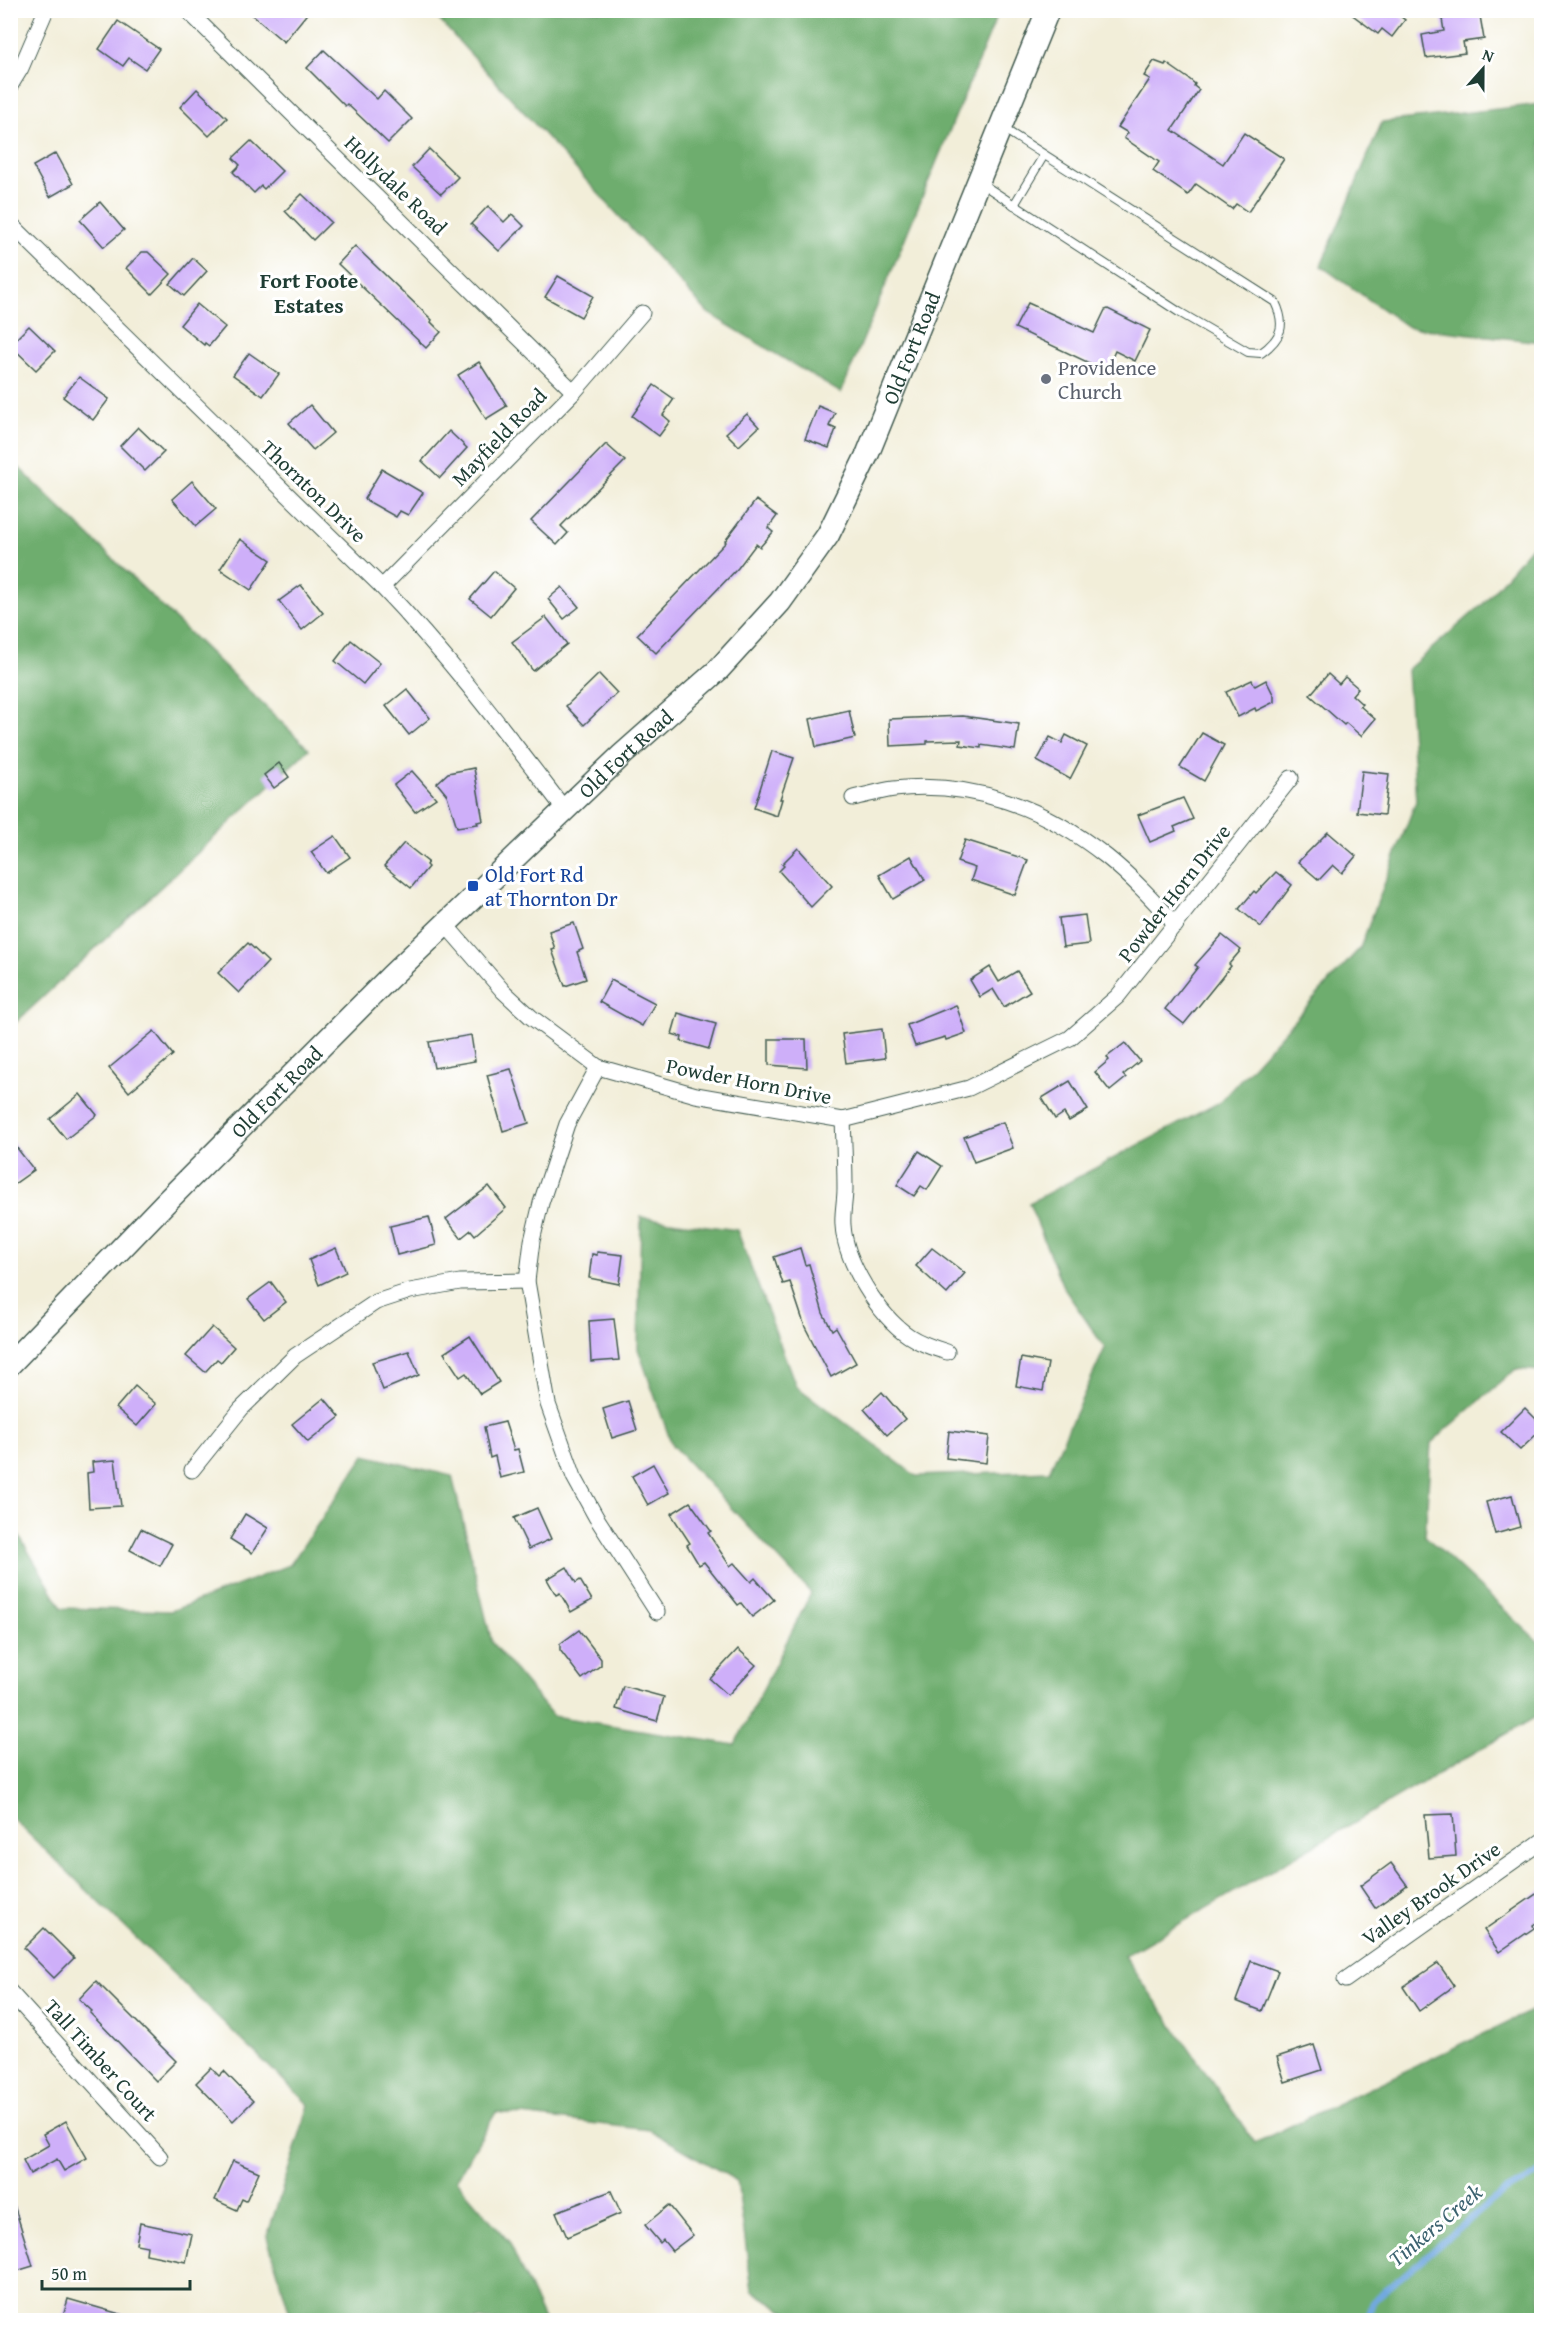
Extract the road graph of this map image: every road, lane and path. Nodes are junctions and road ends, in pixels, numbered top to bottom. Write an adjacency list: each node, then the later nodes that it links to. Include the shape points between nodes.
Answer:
1 (46, 10): 4 (street)
2 (187, 10): 11 (street, Hollydale Road)
3 (1048, 10): 5 (main road, Old Fort Road)
4 (10, 86)
5 (1000, 126): 6 (lane); 7 (main road, Old Fort Road)
6 (1044, 155): 8 (lane); 8 (lane, via 1275,302 1282,317 1281,329 1271,346 1261,353 1248,352)
7 (978, 181): 8 (lane); 15 (main road, Old Fort Road, via 868,453 828,535 780,602 718,670)
8 (1014, 205)
9 (10, 223): 12 (street, Thornton Drive)
10 (642, 314): 11 (street, Mayfield Road)
11 (574, 392): 12 (street, Mayfield Road)
12 (382, 587): 15 (street, Thornton Drive, via 457,670)
13 (1291, 778): 17 (street, Powder Horn Drive)
14 (853, 798): 17 (street, via 893,789 931,787 993,795 1021,805 1058,823 1108,857)
15 (565, 810): 16 (main road, Old Fort Road)
16 (445, 924): 18 (street, Powder Horn Drive, via 503,991); 22 (main road, Old Fort Road, via 157,1211)
17 (1176, 925): 19 (street, Powder Horn Drive, via 1118,996 1070,1038 969,1088)
18 (598, 1067): 19 (street, Powder Horn Drive, via 696,1095); 20 (street, via 567,1124 541,1203)
19 (843, 1120): 21 (street, via 843,1225 860,1278 873,1301 908,1336)
20 (527, 1281): 23 (street, via 460,1282 376,1302 295,1356 240,1409); 24 (street, via 548,1404 574,1477)
21 (947, 1352)
22 (10, 1364)
23 (192, 1470)
24 (657, 1612)
25 (1542, 1841): 26 (street, Valley Brook Drive)
26 (1345, 1980)
27 (10, 1992): 28 (street, Tall Timber Court)
28 (160, 2157)

